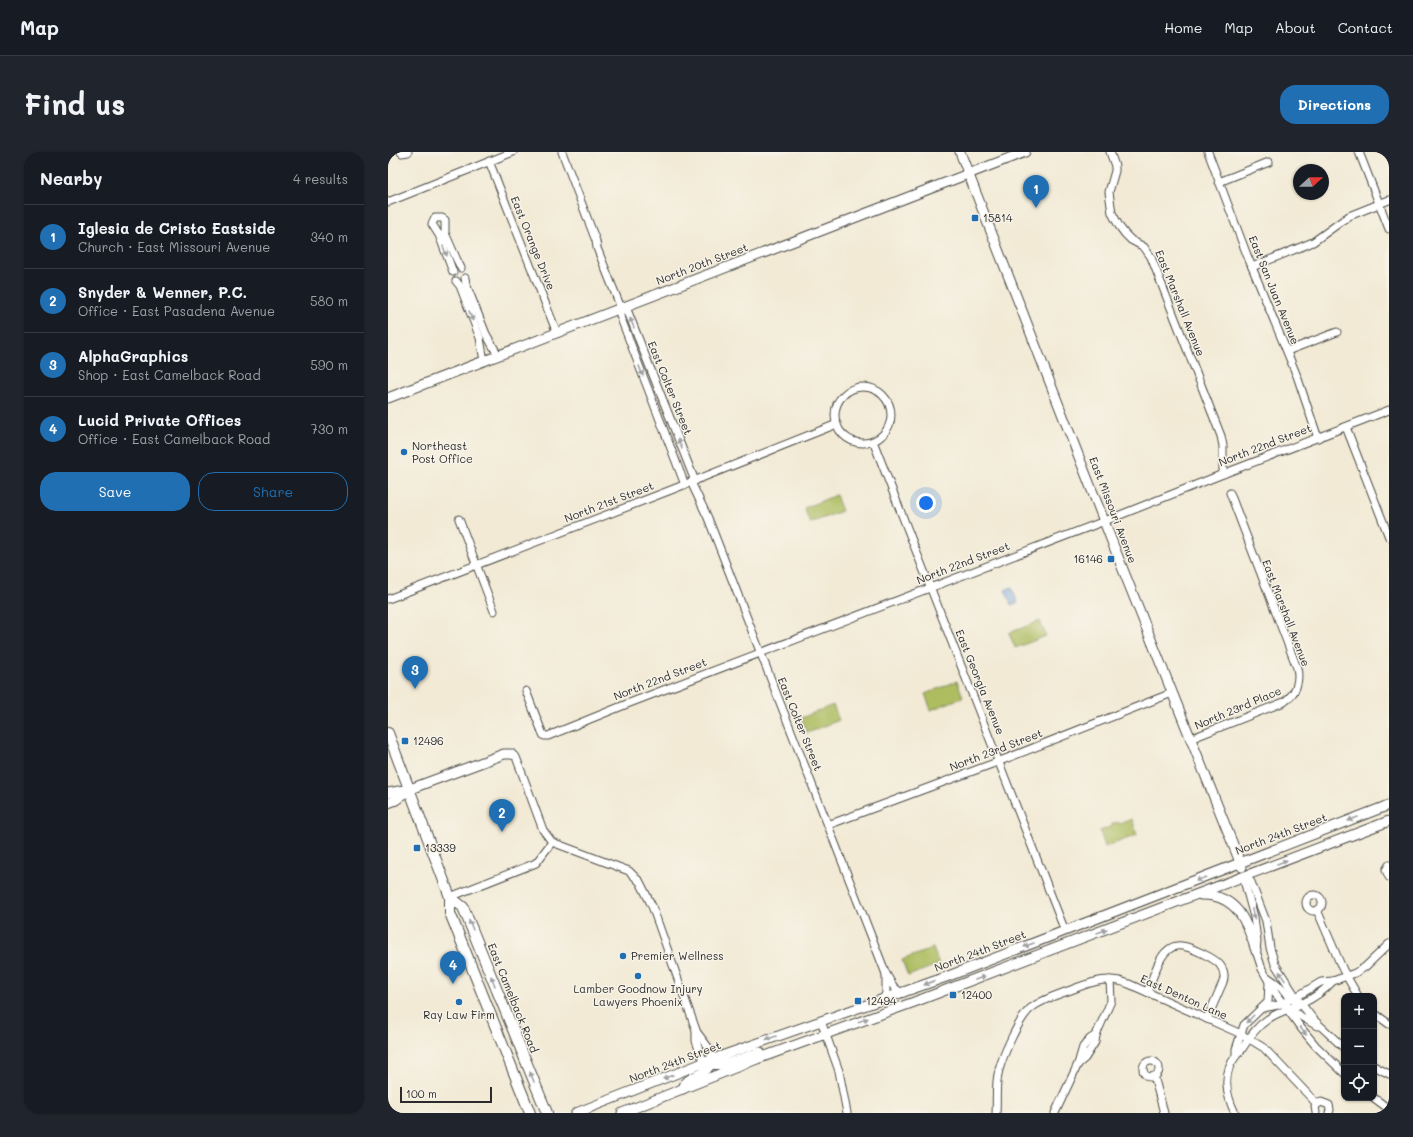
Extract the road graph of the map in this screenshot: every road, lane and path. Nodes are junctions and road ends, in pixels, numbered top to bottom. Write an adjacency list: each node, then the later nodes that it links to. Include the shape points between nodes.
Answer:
1 (513, 152): 8 (street)
2 (562, 152): 21 (street, East Colter Street)
3 (960, 152): 10 (main road, East Missouri Avenue)
4 (1025, 152): 10 (main road, North 20th Street)
5 (1110, 152): 33 (street, East Marshall Avenue, via 1115,166 1109,192 1112,212 1125,234 1144,247 1151,257 1221,436)
6 (1208, 152): 11 (street, East San Juan Avenue)
7 (1359, 152): 14 (street)
8 (489, 161): 13 (street); 23 (street, East Orange Drive)
9 (1269, 162): 11 (street)
10 (968, 174): 21 (main road, North 20th Street); 37 (main road, East Missouri Avenue)
11 (1219, 182): 16 (street, East San Juan Avenue)
12 (1389, 200): 14 (street)
13 (388, 202)
14 (1379, 203): 15 (street); 16 (street, via 1339,222 1313,242)
15 (1389, 229)
16 (1252, 267): 24 (street, East San Juan Avenue)
17 (461, 268): 18 (street); 18 (street, one-way to 18, via 446,233 445,220 435,218 433,228 439,235); 19 (street, via 465,272)
18 (452, 272): 20 (street, via 452,278)
19 (465, 278): 20 (street, via 460,282); 25 (street, via 486,334)
20 (456, 281): 26 (street, one-way to 26, via 480,338)
21 (621, 308): 23 (main road, North 20th Street); 34 (street, East Colter Street, one-way to 34, via 622,322); 34 (street, East Colter Street, one-way to 21, via 628,312)
22 (1336, 332): 24 (street)
23 (556, 333): 25 (main road, North 20th Street)
24 (1287, 351): 31 (street, East San Juan Avenue)
25 (498, 356): 26 (main road, North 20th Street)
26 (484, 361): 27 (main road, North 20th Street)
27 (388, 398)
28 (1389, 410): 30 (street, North 22nd Street)
29 (836, 424): 32 (street, via 851,440 864,443); 32 (street, via 836,406 841,398 856,388 874,390 887,402 890,420 887,429); 34 (street, North 21st Street)
30 (1346, 427): 31 (street, North 22nd Street); 38 (street)
31 (1318, 438): 33 (street, North 22nd Street)
32 (873, 441): 40 (street, East Georgia Avenue)
33 (1223, 474): 37 (street, North 22nd Street)
34 (690, 482): 39 (street, North 21st Street); 43 (street, East Colter Street, via 705,510)
35 (1230, 493): 46 (street, East Marshall Avenue, via 1297,668 1297,684)
36 (459, 519): 39 (street)
37 (1104, 521): 40 (street, North 22nd Street); 45 (main road, East Missouri Avenue)
38 (1389, 537)
39 (476, 565): 41 (street, North 21st Street); 42 (street)
40 (931, 587): 43 (street, North 22nd Street); 50 (street, East Georgia Avenue)
41 (388, 599)
42 (494, 611)
43 (760, 653): 44 (street, North 22nd Street, via 548,736 544,736); 56 (street, East Colter Street)
44 (526, 691)
45 (1172, 693): 48 (main road, East Missouri Avenue); 50 (street, North 23rd Street)
46 (1293, 695): 48 (street, North 23rd Place, via 1280,704)
47 (388, 733): 51 (main road, East Camelback Road)
48 (1190, 739): 58 (main road, East Missouri Avenue)
49 (511, 754): 51 (main road, via 504,754); 57 (street, via 516,757 544,830)
50 (1000, 761): 56 (street, North 23rd Street); 65 (street, East Georgia Avenue)
51 (410, 789): 52 (main road); 53 (main road); 63 (main road, East Camelback Road)
52 (388, 793)
53 (388, 803)
54 (1389, 805): 58 (main road, North 24th Street, one-way to 58)
55 (1389, 821): 60 (main road, one-way to 55)
56 (828, 825): 70 (street, East Colter Street)
57 (552, 842): 63 (street, via 536,863); 94 (street, via 629,871 640,882 652,906 696,1030 696,1041)
58 (1240, 863): 60 (main road, East Missouri Avenue); 65 (main road, North 24th Street, one-way to 65)
59 (1389, 865): 61 (street, via 1386,870)
60 (1245, 876): 62 (main road); 67 (street, one-way to 67, via 1254,917); 68 (street, via 1251,882 1266,921)
61 (1389, 877)
62 (1195, 895): 67 (main road, via 1217,897 1236,909 1247,925); 88 (main road, one-way to 62, via 909,1005)
63 (450, 897): 103 (main road, East Camelback Road, via 450,913); 104 (main road, East Camelback Road, one-way to 63, via 463,907)
64 (1317, 910): 71 (street)
65 (1066, 931): 76 (main road, North 24th Street, one-way to 76)
66 (1389, 944): 71 (street, via 1365,967)
67 (1256, 951): 69 (street)
68 (1275, 964): 69 (street); 78 (street, one-way to 68)
69 (1264, 972): 74 (street); 78 (street)
70 (886, 974): 76 (street, East Colter Street, via 894,988); 79 (street, East Colter Street, via 886,993)
71 (1347, 977): 73 (street); 77 (street)
72 (1110, 980): 75 (street, East Denton Lane, via 1123,982); 108 (street, via 1093,982 1046,1000 1029,1010 1016,1031 999,1071); 109 (street, via 1111,1002 1096,1035 1083,1048)
73 (1333, 981): 78 (street, via 1316,984); 81 (street)
74 (1269, 982): 80 (street); 82 (street, via 1268,1002)
75 (1147, 992): 85 (street, East Denton Lane); 85 (street, via 1167,951 1176,946 1191,949 1218,962 1224,972 1223,982)
76 (904, 993): 79 (main road, North 24th Street)
77 (1356, 993)
78 (1294, 998): 80 (street); 81 (street)
79 (883, 1000): 86 (main road, North 24th Street)
80 (1282, 1003): 82 (street); 83 (street)
81 (1302, 1004): 83 (street); 89 (street)
82 (1263, 1008): 90 (street, one-way to 90, via 1244,1025)
83 (1289, 1009): 89 (street); 91 (street, via 1268,1019); 96 (street, one-way to 96, via 1316,1046)
84 (1377, 1015): 87 (street)
85 (1207, 1019): 90 (street, East Denton Lane)
86 (821, 1021): 88 (street); 94 (main road, North 24th Street, one-way to 94)
87 (1389, 1024)
88 (826, 1033): 94 (main road, via 814,1034 729,1062); 99 (main road); 107 (street)
89 (1328, 1033): 92 (street)
90 (1240, 1034): 91 (street, East Denton Lane); 93 (street)
91 (1249, 1038): 93 (street, via 1241,1052); 101 (street, via 1264,1048)
92 (1341, 1045)
93 (1236, 1055): 111 (street, via 1229,1070 1226,1086)
94 (709, 1062): 99 (main road, via 704,1073 688,1080); 105 (main road, North 24th Street, one-way to 105)
95 (1377, 1068): 97 (street)
96 (1341, 1070)
97 (1389, 1074)
98 (1154, 1076): 110 (street)
99 (683, 1089): 106 (main road)
100 (1377, 1100): 102 (street)
101 (1317, 1104): 112 (street); 113 (street, via 1327,1103 1330,1107)
102 (1389, 1108)
103 (530, 1113)
104 (547, 1113)
105 (576, 1113)
106 (622, 1113)
107 (847, 1113)
108 (996, 1113)
109 (1055, 1113)
110 (1164, 1113)
111 (1235, 1113)
112 (1316, 1113)
113 (1329, 1113)

